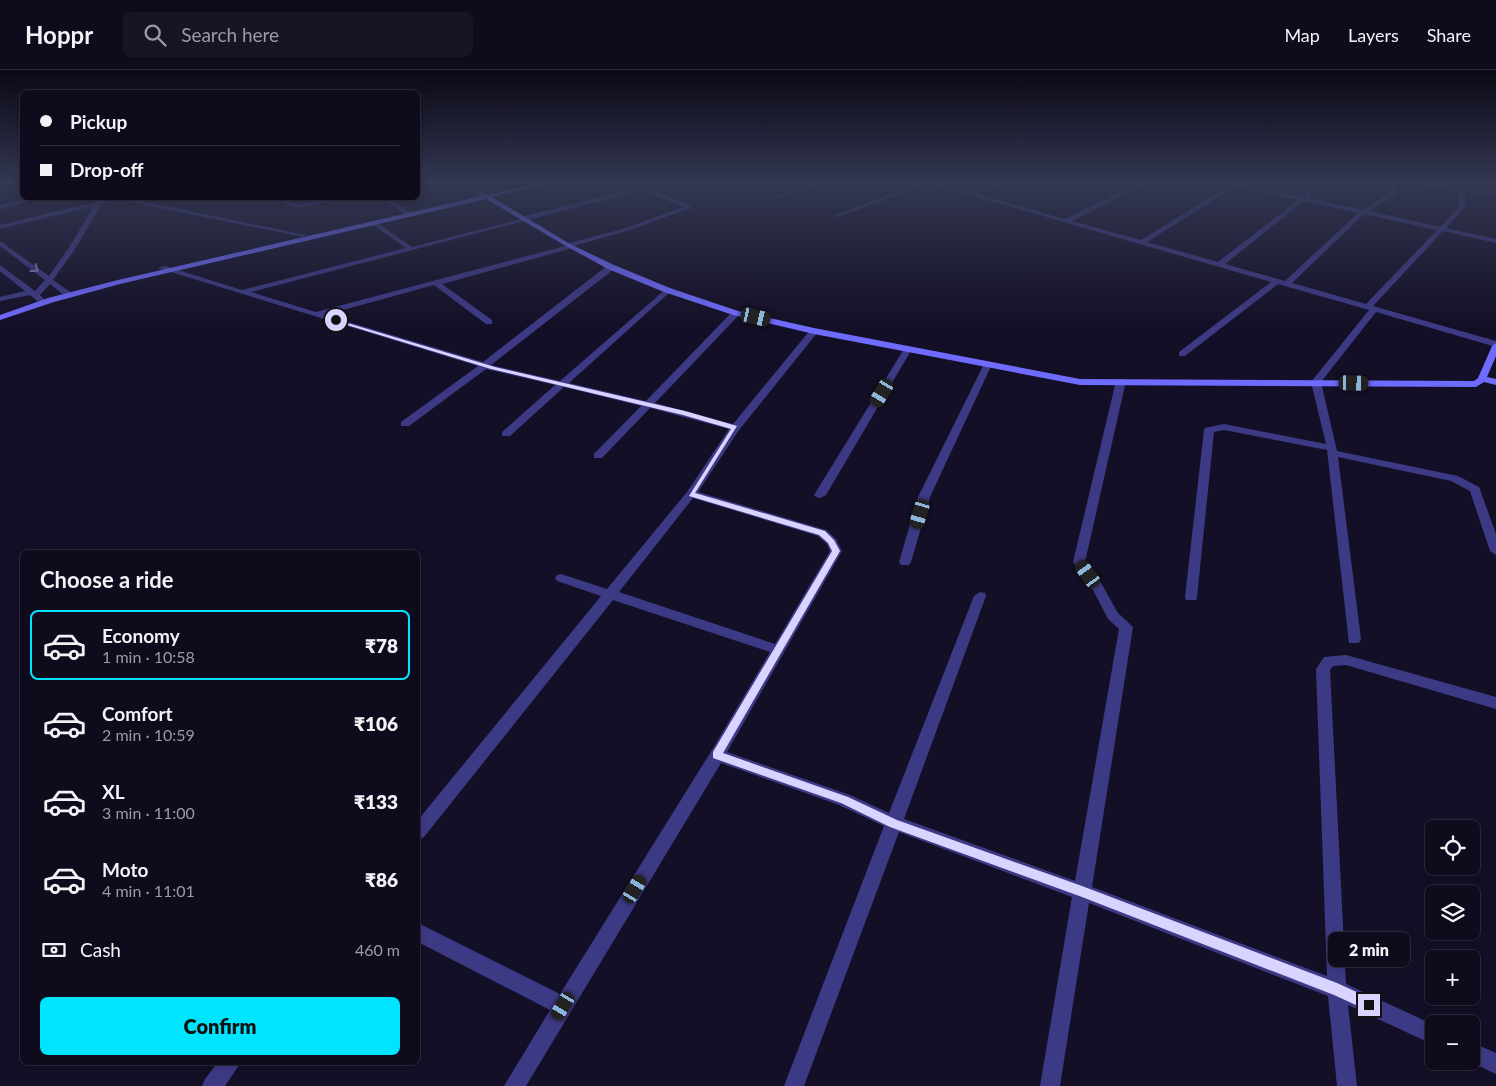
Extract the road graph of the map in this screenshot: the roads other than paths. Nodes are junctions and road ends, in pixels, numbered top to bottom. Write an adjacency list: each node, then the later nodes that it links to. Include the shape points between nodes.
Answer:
1 (84, 230): 25 (street)
2 (280, 230): 15 (street)
3 (325, 230): 15 (street)
4 (340, 230): 24 (street)
5 (385, 230): 20 (street)
6 (481, 230): 20 (street)
7 (543, 230): 19 (street)
8 (620, 230): 19 (street)
9 (1104, 230): 17 (street)
10 (1161, 230): 17 (street)
11 (1263, 230): 21 (street)
12 (1342, 230): 27 (street)
13 (1441, 230): 33 (street)
14 (1448, 230): 16 (street)
15 (303, 235): 24 (street)
16 (1496, 241)
17 (1143, 242): 21 (street)
18 (0, 243): 25 (street, one-way to 25)
19 (570, 246): 23 (street); 26 (street)
20 (411, 249): 29 (street)
21 (1221, 264): 27 (street)
22 (0, 267): 31 (street)
23 (611, 267): 28 (street); 44 (street)
24 (166, 269): 29 (street); 30 (street)
25 (50, 281): 30 (street); 31 (street)
26 (436, 283): 36 (street); 38 (street)
27 (1282, 283): 33 (street); 42 (street)
28 (667, 290): 35 (street); 49 (street)
29 (242, 292): 36 (street)
30 (66, 293): 31 (street)
31 (37, 296): 32 (street); 34 (street); 37 (street)
32 (0, 299)
33 (1371, 308): 40 (street); 47 (street)
34 (0, 310)
35 (736, 313): 39 (street); 50 (street)
36 (317, 315): 44 (street)
37 (0, 318)
38 (489, 322)
39 (814, 331): 41 (street); 52 (street)
40 (1496, 345): 45 (street)
41 (908, 349): 43 (street); 57 (street)
42 (1182, 354)
43 (988, 364): 46 (street, via 1080,382); 59 (street, via 924,498)
44 (485, 366): 49 (street); 51 (street)
45 (1482, 379): 47 (street, via 1476,384); 48 (street)
46 (1121, 381): 47 (street); 70 (street, via 1079,562 1113,616 1126,627)
47 (1316, 382): 54 (street)
48 (1496, 382)
49 (562, 384): 50 (street); 53 (street)
50 (647, 404): 52 (street); 55 (street)
51 (405, 424)
52 (735, 428): 56 (street)
53 (506, 434)
54 (1332, 450): 58 (street, via 1469,484 1475,489); 63 (street, via 1224,427 1209,430); 64 (street)
55 (598, 456)
56 (691, 494): 61 (street); 65 (street, via 802,526 822,533 832,542 836,551)
57 (820, 495)
58 (1496, 550)
59 (905, 562)
60 (561, 578): 61 (street)
61 (610, 594): 65 (street); 69 (street)
62 (980, 596): 68 (street)
63 (1192, 596)
64 (1354, 639)
65 (778, 650): 67 (street)
66 (1496, 702): 72 (street, via 1346,660 1325,664)
67 (717, 755): 68 (street, via 844,800); 73 (street)
68 (894, 823): 70 (street); 80 (street)
69 (420, 830)
70 (1082, 892): 72 (street); 81 (street)
71 (420, 933): 73 (street)
72 (1337, 990): 74 (street); 82 (street)
73 (563, 1006): 79 (street)
74 (1425, 1031)
75 (1480, 1056): 76 (street)
76 (1496, 1064)
77 (229, 1065): 78 (street)
78 (212, 1086)
79 (514, 1086)
80 (794, 1086)
81 (1050, 1086)
82 (1347, 1086)

